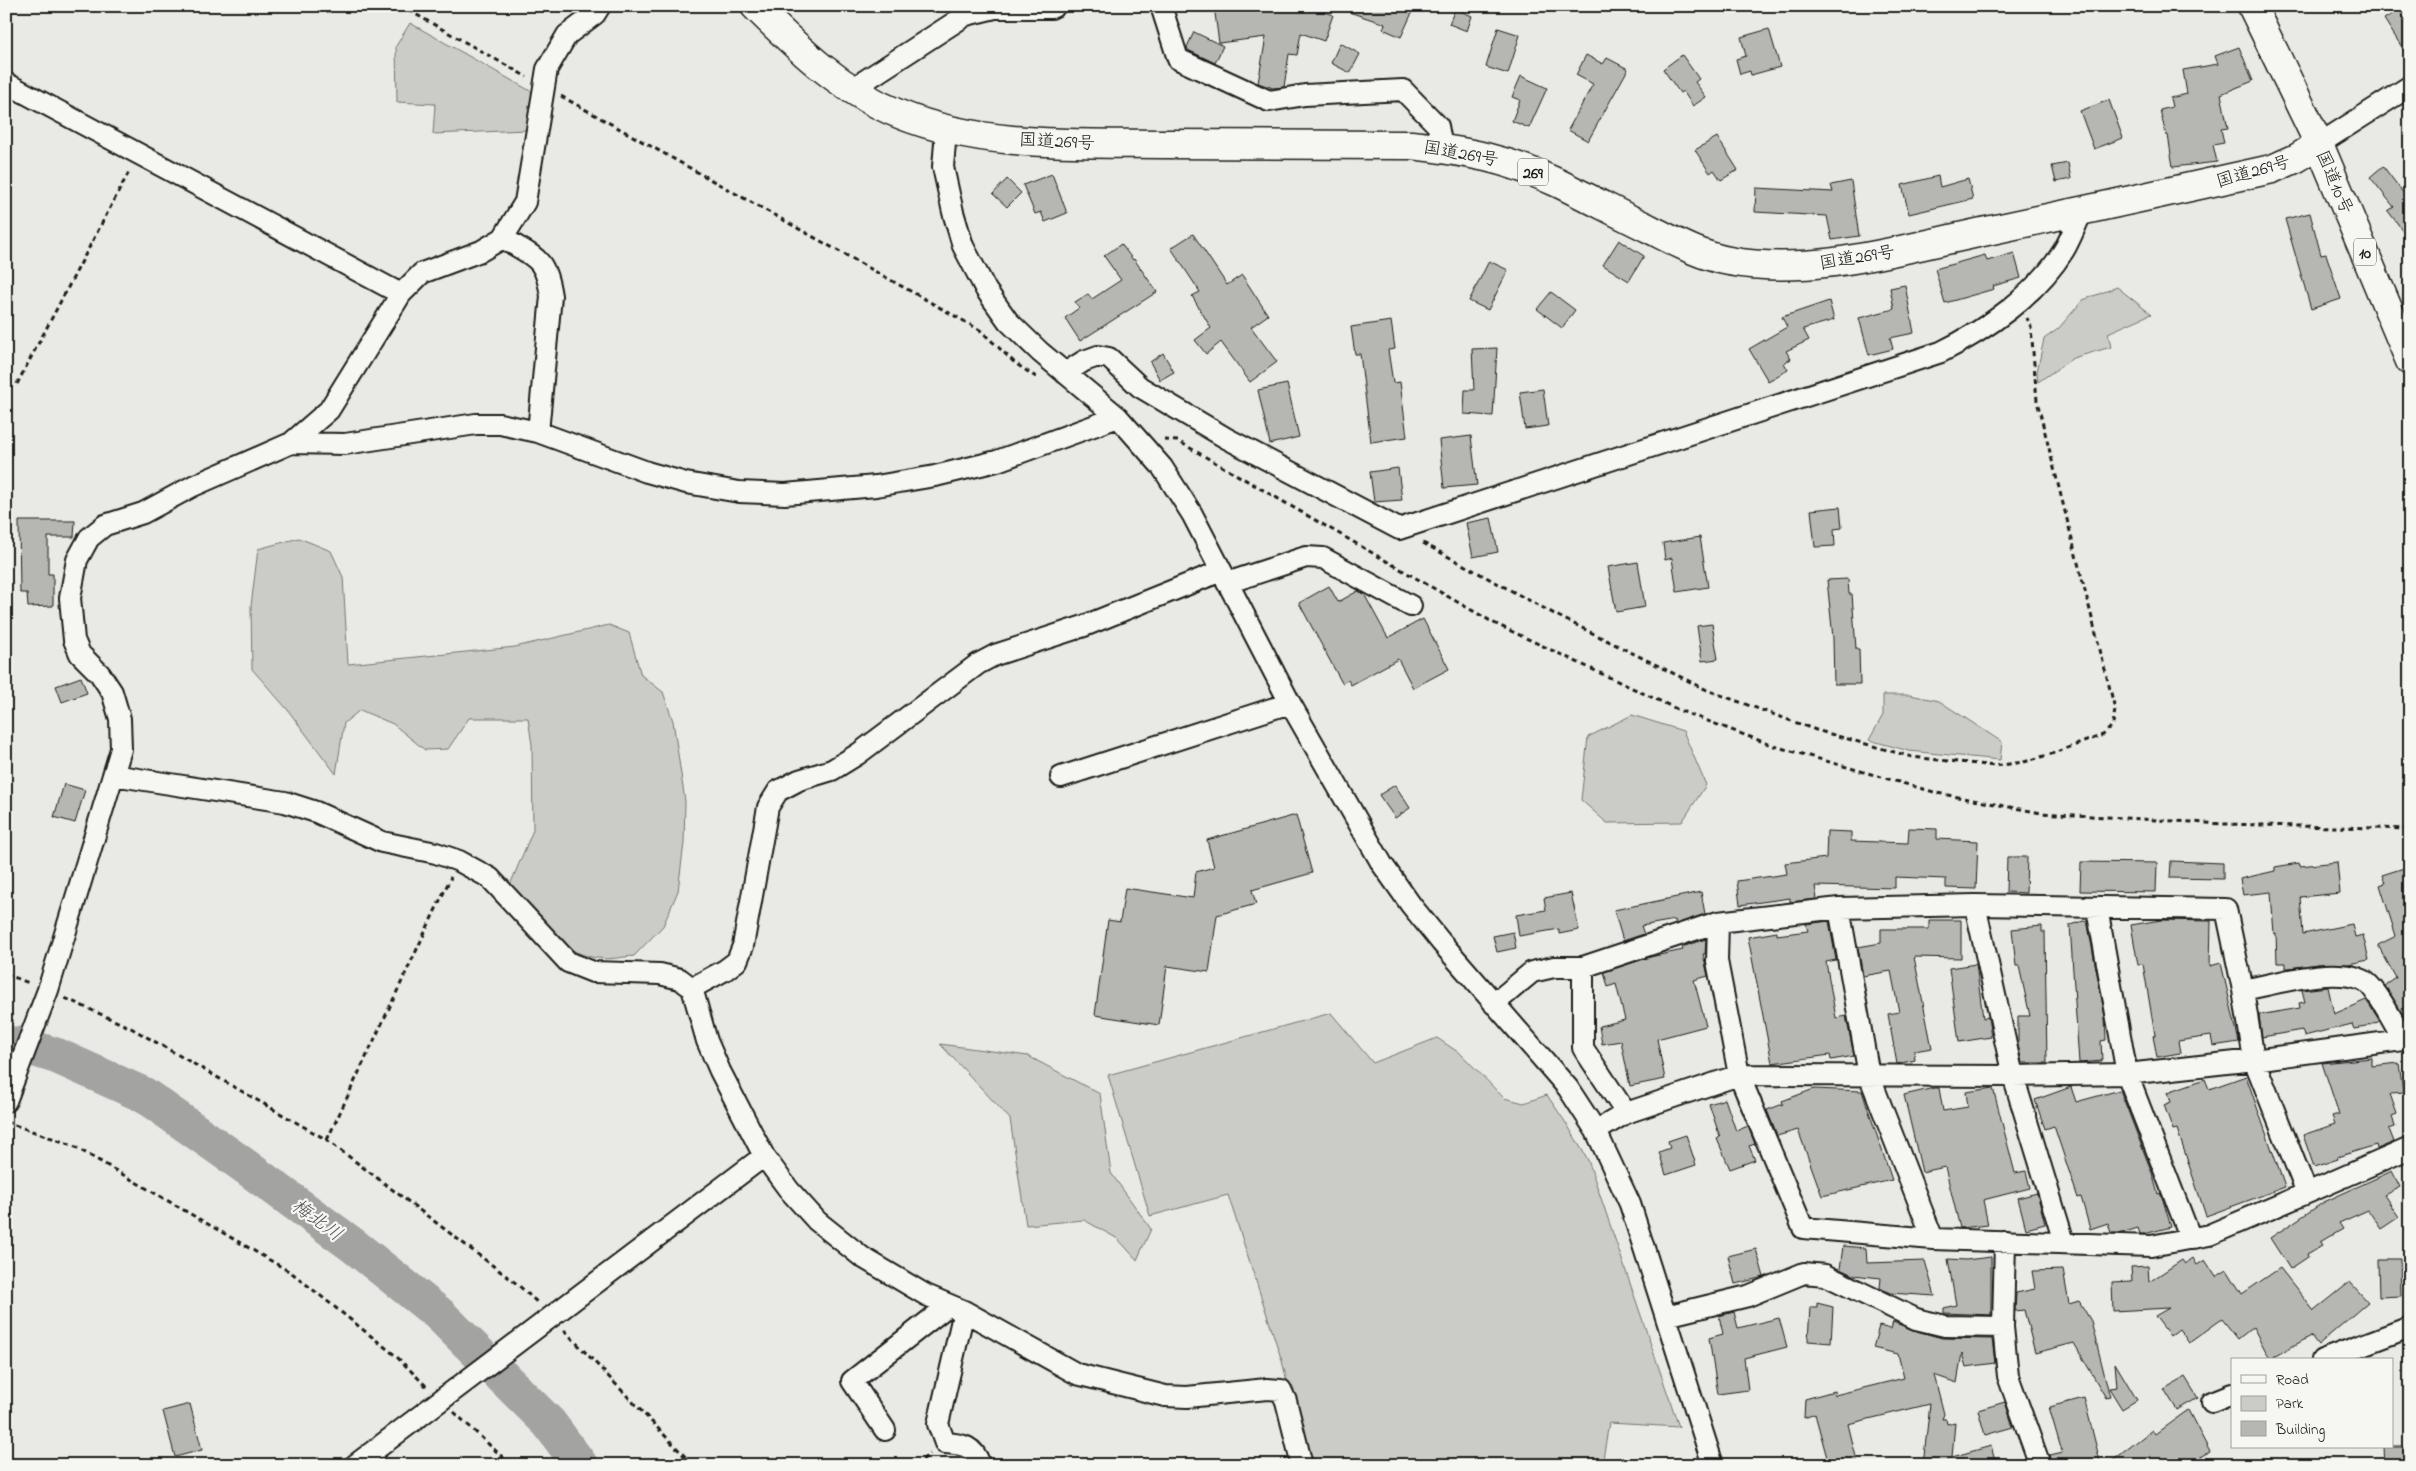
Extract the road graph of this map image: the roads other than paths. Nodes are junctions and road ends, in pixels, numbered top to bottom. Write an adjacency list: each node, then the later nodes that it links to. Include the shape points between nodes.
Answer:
1 (600, 6): 13 (street, via 595,14 567,35 547,69 525,202)
2 (755, 6): 8 (highway, 国道269号 / 269, via 822,70)
3 (1055, 6): 8 (street, via 995,8 966,15)
4 (1161, 6): 11 (street, via 1178,60 1269,101 1403,90 1438,126)
5 (2252, 7): 10 (highway, 国道10号 / 10)
6 (6, 83): 14 (street)
7 (2410, 86): 10 (street)
8 (852, 89): 9 (highway, 国道269号 / 269, via 898,114)
9 (946, 131): 11 (highway, 国道269号 / 269, via 1047,142 1411,145); 16 (street, via 943,167 964,246 986,290 1008,321)
10 (2319, 144): 12 (highway, 国道269号 / 269, via 2272,169); 15 (highway, 国道10号 / 10)
11 (1442, 148): 12 (highway, 国道269号 / 269, via 1508,161 1692,250 1729,261 1772,266 1815,264 1880,254)
12 (2082, 212): 16 (street, via 2064,250 2015,304 1976,335 1941,352 1398,529 1209,428 1140,387 1109,358 1098,356)
13 (503, 238): 14 (street, via 481,251 422,273); 18 (street, via 541,261 548,277 550,296)
14 (401, 294): 19 (street, via 329,410)
15 (2410, 360)
16 (1065, 373): 17 (street)
17 (1118, 417): 18 (street, via 997,462 876,486 785,494 739,492 686,484); 20 (street, via 1162,467 1192,514)
18 (538, 432): 19 (street, via 500,424 476,424 345,444)
19 (291, 443): 23 (street, via 193,486 143,513 105,525 89,538 77,560 70,598 74,640 80,654 112,692 120,719 121,749)
20 (1224, 577): 21 (street, via 1306,556 1323,558); 22 (street); 30 (street, via 987,660 962,674 858,754 832,770 799,780 778,791 768,807 743,946 737,961)
21 (1411, 606)
22 (1290, 703): 24 (street); 32 (street, via 1382,864 1411,905)
23 (113, 775): 30 (street, via 285,802 316,812 382,842 459,861 490,878 568,962 593,972 660,974 680,980); 39 (street, via 48,990)
24 (1062, 777)
25 (1975, 906): 26 (street); 27 (street); 38 (street)
26 (1839, 908): 28 (street); 37 (street)
27 (2096, 908): 31 (street, via 2226,909); 35 (street)
28 (1718, 922): 29 (street); 36 (street, via 1717,961)
29 (1583, 967): 32 (street, via 1554,967 1532,972); 40 (street, via 1583,1048)
30 (692, 988): 43 (street, via 707,1041)
31 (2243, 990): 33 (street, via 2330,974 2364,980); 34 (street)
32 (1494, 1004): 41 (street, via 1568,1088)
33 (2407, 1040): 34 (street)
34 (2254, 1060): 35 (street); 44 (street)
35 (2127, 1074): 38 (street); 46 (street)
36 (1739, 1075): 37 (street); 40 (street); 45 (street, via 1803,1228)
37 (1869, 1075): 38 (street); 45 (street)
38 (2013, 1076): 48 (street)
39 (6, 1100)
40 (1626, 1114): 41 (street)
41 (1596, 1131): 50 (street, via 1630,1204)
42 (2410, 1148): 44 (street)
43 (764, 1156): 49 (street, via 788,1190 817,1221 862,1257 926,1295); 57 (street)
44 (2307, 1193): 46 (street)
45 (1933, 1239): 47 (street)
46 (2191, 1239): 48 (street, via 2151,1246)
47 (2005, 1241): 48 (street); 51 (street)
48 (2064, 1242)
49 (957, 1308): 56 (street, via 852,1381); 58 (street, via 938,1424 945,1443 962,1444 972,1449); 59 (street, via 1076,1374 1165,1396 1281,1390)
50 (1666, 1316): 51 (street, via 1748,1296 1804,1273 1826,1276 1916,1318 1945,1326); 60 (street)
51 (2003, 1327): 61 (street, via 2008,1376)
52 (2410, 1327): 53 (street)
53 (2327, 1358)
54 (2231, 1394): 55 (street)
55 (2212, 1402)
56 (885, 1430)
57 (354, 1465)
58 (980, 1465)
59 (1302, 1465)
60 (1713, 1465)
61 (2040, 1465)

